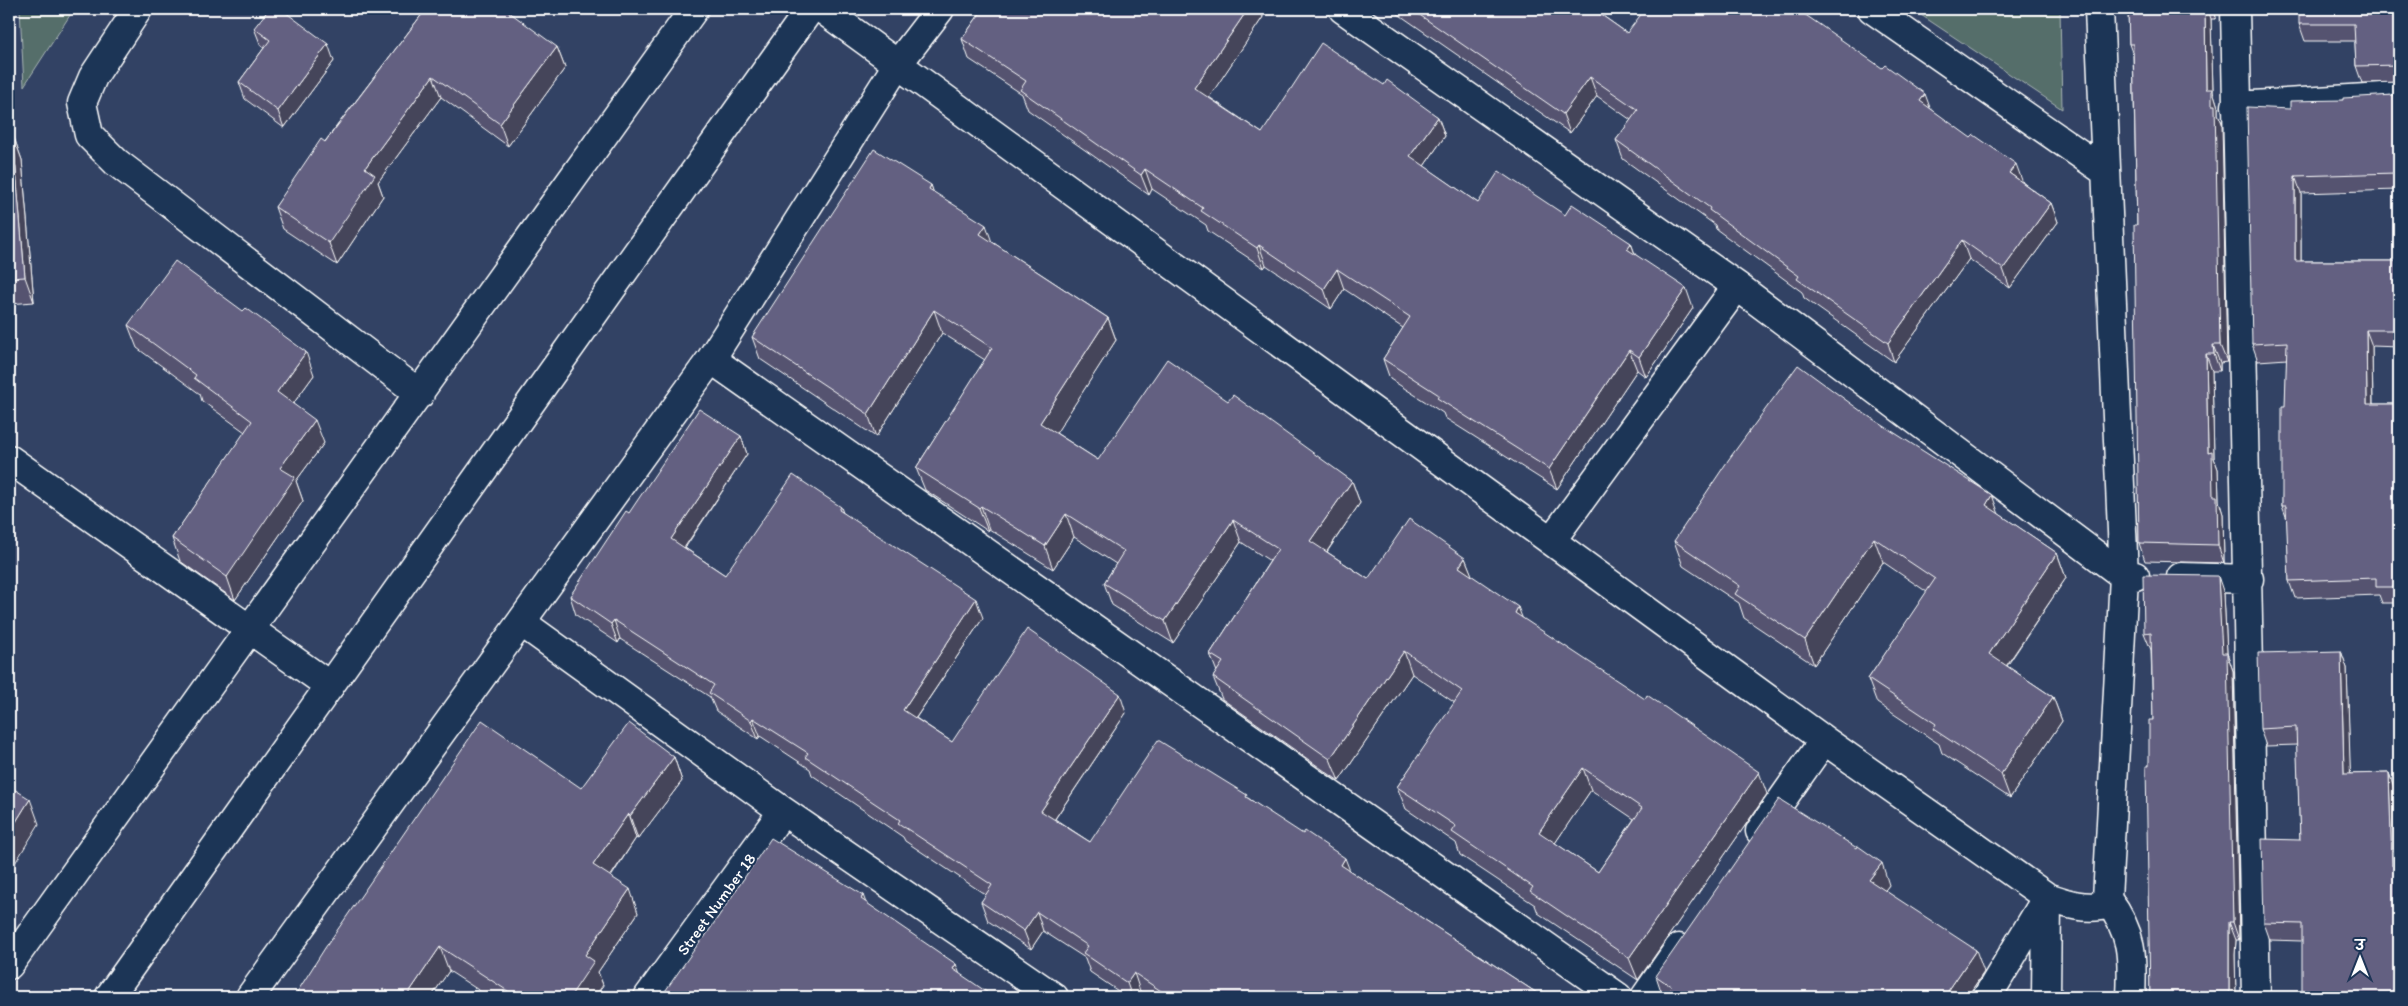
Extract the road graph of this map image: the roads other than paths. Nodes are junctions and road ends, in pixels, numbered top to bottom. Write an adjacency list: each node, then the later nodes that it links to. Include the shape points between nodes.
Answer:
1 (138, 9): 16 (street, via 92,76 82,103 89,135 116,162)
2 (694, 9): 16 (street)
3 (810, 9): 23 (street)
4 (822, 9): 10 (street)
5 (940, 9): 10 (street)
6 (1343, 9): 14 (street)
7 (1872, 9): 13 (street)
8 (2099, 9): 13 (street)
9 (2235, 9): 12 (street)
10 (897, 65): 15 (street); 18 (street)
11 (2399, 96): 12 (street)
12 (2236, 106): 20 (street)
13 (2106, 172): 19 (street)
14 (1737, 286): 18 (street); 19 (street)
15 (711, 359): 21 (street); 35 (street)
16 (420, 394): 22 (street)
17 (9, 459): 22 (street)
18 (1551, 541): 24 (street)
19 (2124, 576): 20 (street); 28 (street)
20 (2249, 579): 40 (street)
21 (521, 622): 25 (street); 32 (street)
22 (251, 629): 23 (street); 30 (street)
23 (330, 686): 31 (street)
24 (1824, 740): 26 (street); 27 (street)
25 (783, 811): 33 (street, Street Number 18); 34 (street)
26 (1747, 850)
27 (2047, 897): 28 (street, via 2091,908 2101,906); 37 (street); 38 (street)
28 (2107, 899): 39 (street, via 2120,916 2130,942)
29 (1691, 932): 36 (street)
30 (9, 965)
31 (109, 997)
32 (250, 997)
33 (648, 997)
34 (1054, 997)
35 (1618, 997)
36 (1646, 997)
37 (1987, 997)
38 (2046, 997)
39 (2131, 997)
40 (2256, 997)

